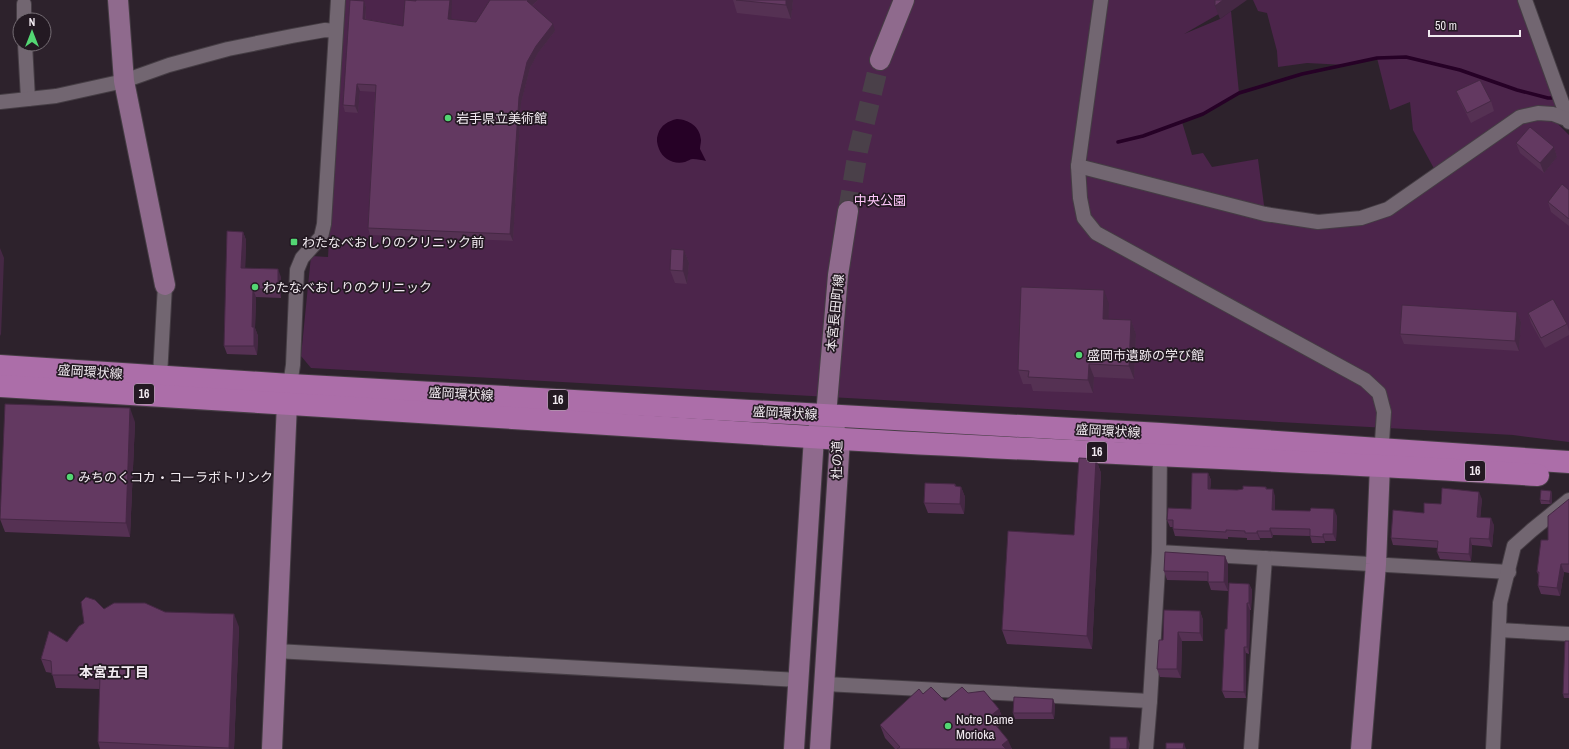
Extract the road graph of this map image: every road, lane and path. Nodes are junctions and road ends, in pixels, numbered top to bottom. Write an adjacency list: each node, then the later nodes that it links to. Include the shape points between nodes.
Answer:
1 (118, 0): 11 (main road)
2 (338, 0): 8 (street)
3 (904, 0): 10 (main road)
4 (1101, 0): 15 (street)
5 (1525, 0): 14 (street)
6 (24, 4): 7 (street)
7 (24, 12)
8 (336, 30): 11 (street, via 228,49 169,65); 21 (street, via 324,224 321,237 302,258 297,270 293,365)
9 (25, 52): 12 (street)
10 (880, 60)
11 (124, 81): 12 (street, via 56,96); 17 (main road)
12 (28, 99): 13 (street)
13 (0, 102)
14 (1568, 121): 15 (street, via 1553,114 1538,113 1520,118 1388,209 1361,218 1318,222 1265,214)
15 (1078, 166): 27 (street, via 1084,218 1096,233 1366,380 1379,393 1384,412)
16 (848, 211): 22 (main road, 本宮長田町線, via 838,274)
17 (166, 285): 19 (street)
18 (0, 366): 19 (main road, 盛岡環状線 / 16)
19 (160, 376): 21 (main road, 盛岡環状線 / 16)
20 (0, 386): 21 (main road, 盛岡環状線 / 16)
21 (288, 394): 22 (main road, 盛岡環状線 / 16); 24 (main road, 盛岡環状線 / 16); 37 (main road)
22 (826, 415): 23 (main road, 盛岡環状線 / 16); 24 (main road, 杜の道); 25 (main road, 杜の道)
23 (1160, 434): 26 (street); 27 (main road, 盛岡環状線 / 16)
24 (814, 437): 25 (main road, 盛岡環状線 / 16); 38 (main road, 杜の道)
25 (840, 439): 26 (main road, 盛岡環状線 / 16); 39 (main road, 杜の道)
26 (1160, 455): 27 (main road, 盛岡環状線 / 16); 31 (street)
27 (1381, 457): 28 (main road, 盛岡環状線 / 16); 29 (main road, 盛岡環状線 / 16); 33 (main road)
28 (1569, 462)
29 (1569, 477)
30 (1569, 500): 34 (street, via 1514,546)
31 (1159, 552): 32 (street); 40 (street)
32 (1265, 558): 33 (street); 46 (street)
33 (1376, 564): 34 (street); 47 (main road)
34 (1509, 572): 35 (street, via 1500,603)
35 (1499, 630): 36 (street); 41 (street)
36 (1569, 634)
37 (276, 651): 38 (street); 42 (main road)
38 (799, 680): 43 (main road, 杜の道)
39 (825, 684): 40 (street); 44 (main road, 杜の道)
40 (1150, 701): 45 (street)
41 (1496, 747)
42 (272, 749)
43 (794, 749)
44 (820, 749)
45 (1146, 749)
46 (1251, 749)
47 (1361, 749)

